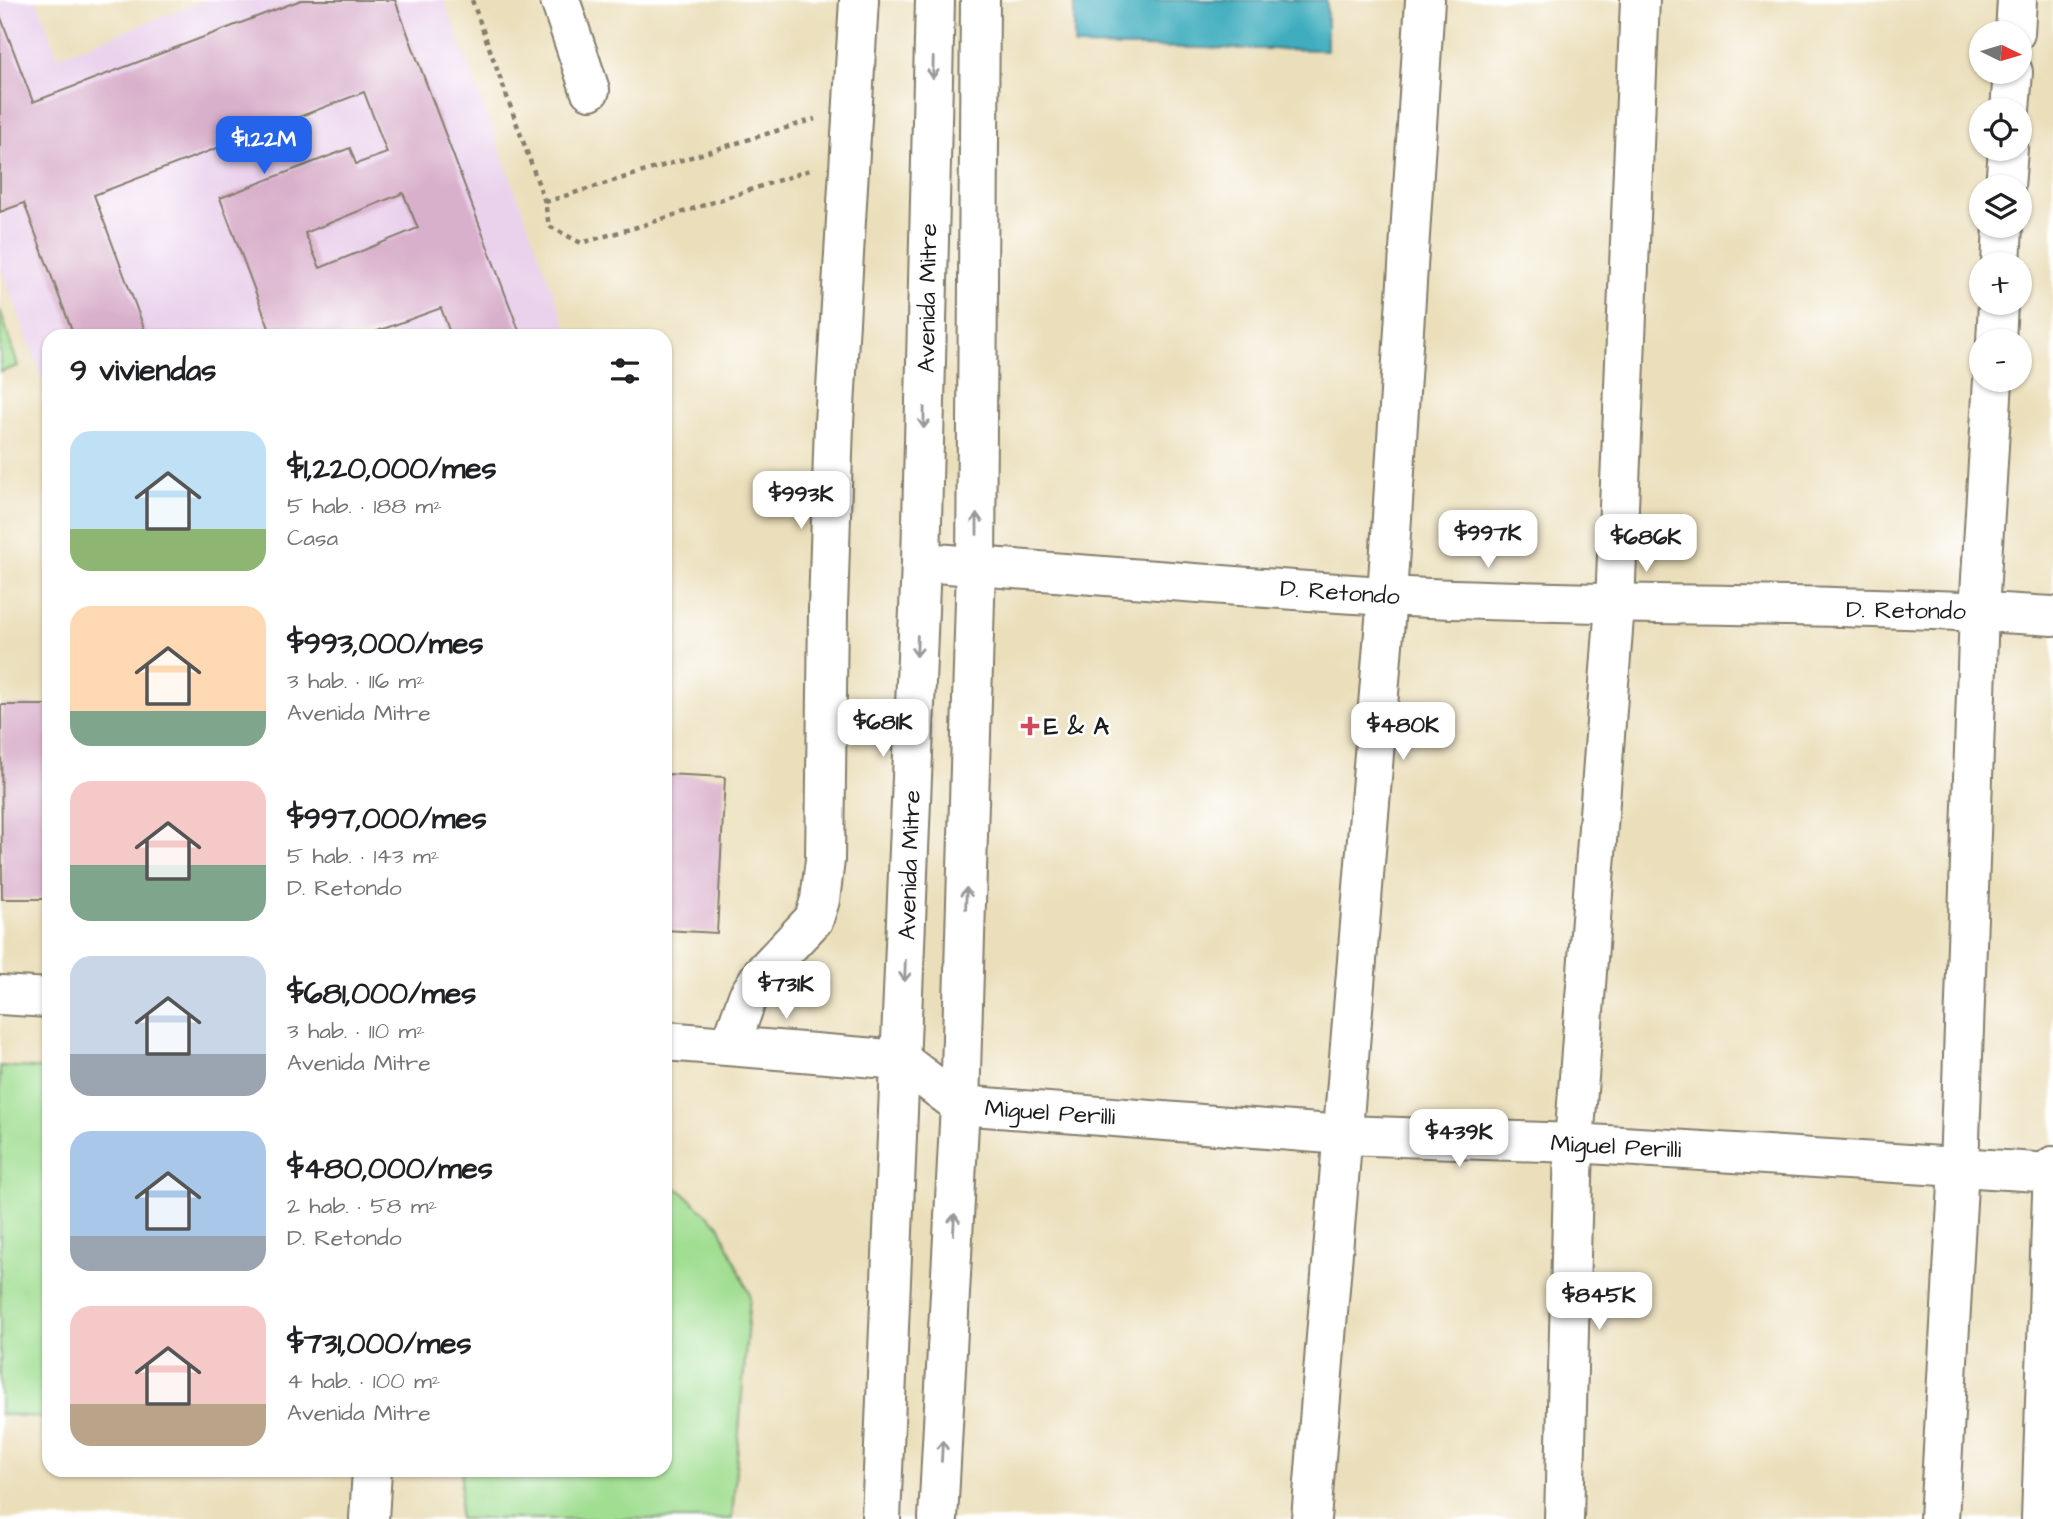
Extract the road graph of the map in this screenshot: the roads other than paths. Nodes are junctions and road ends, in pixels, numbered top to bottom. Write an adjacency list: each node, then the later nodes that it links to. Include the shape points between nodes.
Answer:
1 (560, 0): 9 (street)
2 (859, 0): 20 (street, via 834,424 825,860 814,919 762,974 748,996)
3 (935, 0): 11 (street, Avenida Mitre, one-way to 11)
4 (980, 0): 12 (street, Avenida Mitre, one-way to 4)
5 (1425, 0): 13 (street)
6 (1640, 0): 14 (street)
7 (2017, 0): 8 (street)
8 (2016, 21)
9 (590, 90)
10 (1992, 392): 15 (street)
11 (920, 562): 12 (street, D. Retondo); 21 (street, Avenida Mitre, one-way to 21)
12 (976, 566): 13 (street, D. Retondo); 22 (street, Avenida Mitre, one-way to 12)
13 (1387, 596): 14 (street, D. Retondo); 23 (street)
14 (1615, 604): 15 (street, D. Retondo); 24 (street)
15 (1979, 611): 16 (street, D. Retondo); 26 (street)
16 (2053, 616)
17 (0, 995): 18 (street)
18 (42, 998)
19 (672, 1042): 20 (street)
20 (730, 1046): 21 (street)
21 (901, 1060): 22 (street, Miguel Perilli); 30 (street, Avenida Mitre)
22 (960, 1105): 23 (street, Miguel Perilli); 31 (street, Avenida Mitre, one-way to 22)
23 (1343, 1135): 24 (street, Miguel Perilli); 32 (street)
24 (1574, 1143): 26 (street, Miguel Perilli); 33 (street)
25 (2053, 1166): 27 (street)
26 (1959, 1167): 27 (street, Miguel Perilli); 34 (street)
27 (2053, 1173): 35 (street)
28 (372, 1477): 29 (street)
29 (369, 1519)
30 (881, 1519)
31 (938, 1519)
32 (1311, 1519)
33 (1564, 1519)
34 (1939, 1519)
35 (2042, 1519)

